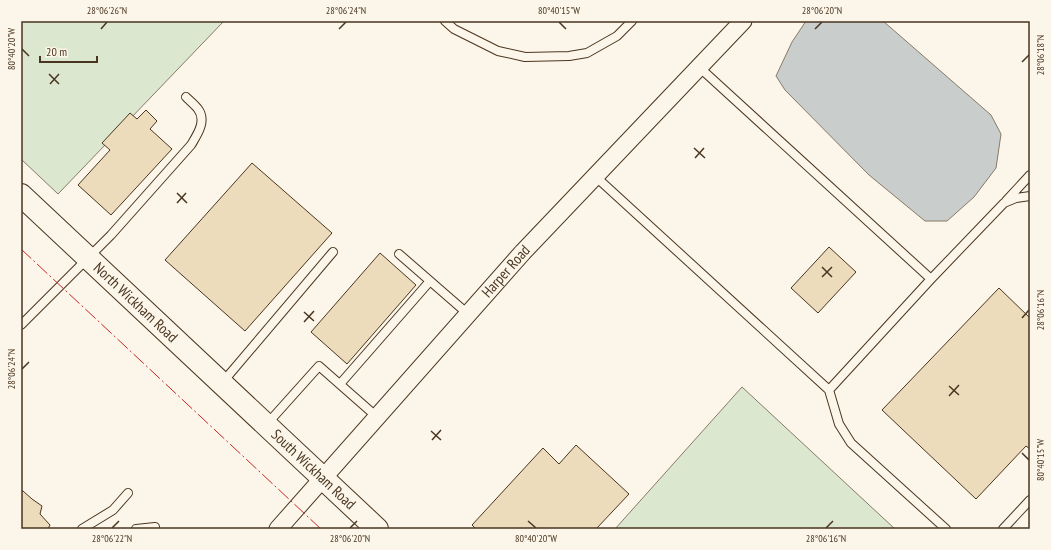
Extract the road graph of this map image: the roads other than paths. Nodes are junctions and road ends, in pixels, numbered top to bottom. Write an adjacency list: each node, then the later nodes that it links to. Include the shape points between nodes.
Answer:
1 (445, 21): 2 (lane, via 454,29 498,51 524,57 587,53 617,36)
2 (632, 21)
3 (743, 21): 4 (street, Harper Road)
4 (699, 67): 7 (street, Harper Road); 14 (lane)
5 (186, 97): 13 (lane, via 199,110 202,122 191,146)
6 (1030, 175): 10 (lane)
7 (595, 176): 16 (street, Harper Road); 20 (lane)
8 (21, 195): 13 (main road, North Wickham Road)
9 (1030, 196): 10 (lane)
10 (1004, 203): 14 (lane)
11 (333, 252): 18 (lane)
12 (399, 254): 15 (lane)
13 (88, 258): 17 (lane); 18 (main road, North Wickham Road)
14 (932, 279): 20 (lane)
15 (430, 282): 16 (lane); 19 (lane)
16 (468, 314): 22 (street, Harper Road)
17 (21, 325)
18 (222, 383): 21 (main road, North Wickham Road)
19 (340, 384): 22 (lane); 23 (lane, via 319,366)
20 (829, 390): 32 (lane, via 839,424 851,444)
21 (250, 410): 23 (main road, South Wickham Road)
22 (377, 417): 24 (street, Harper Road)
23 (266, 425): 24 (main road, South Wickham Road)
24 (323, 478): 30 (street, Harper Road); 31 (main road, South Wickham Road)
25 (128, 493): 28 (lane, via 113,510)
26 (1030, 500): 33 (lane)
27 (155, 527): 29 (lane)
28 (82, 528)
29 (136, 529)
30 (278, 529)
31 (377, 529)
32 (946, 529)
33 (1003, 529)

